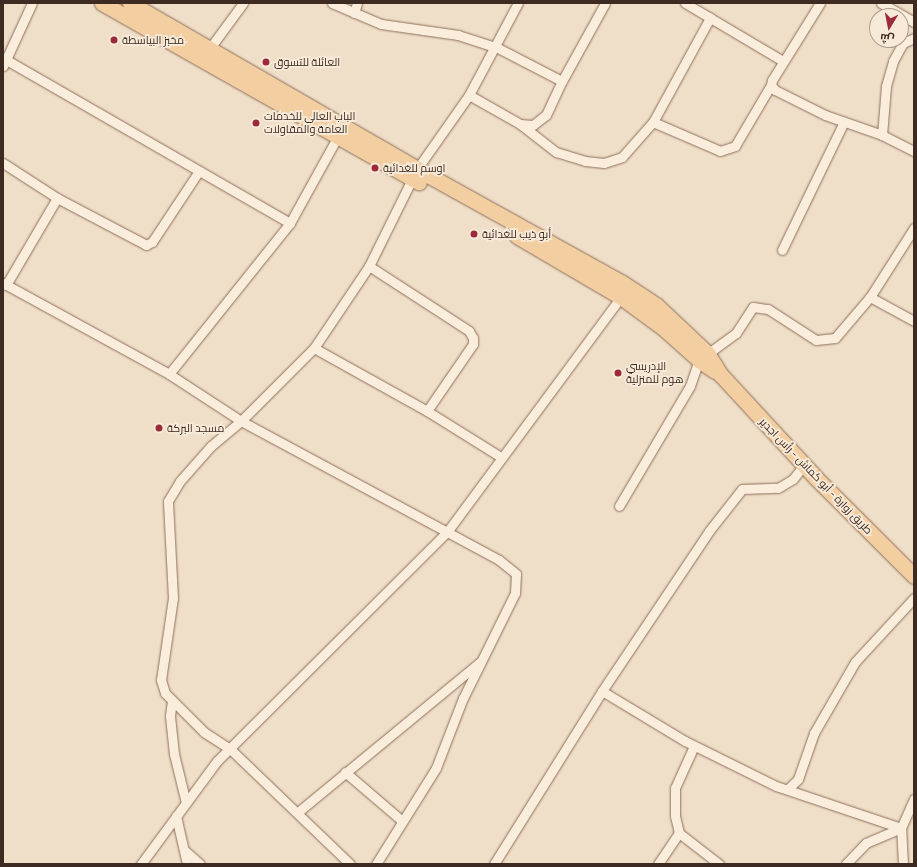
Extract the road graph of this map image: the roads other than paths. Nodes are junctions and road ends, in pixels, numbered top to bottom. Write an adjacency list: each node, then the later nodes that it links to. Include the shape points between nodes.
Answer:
1 (32, 3): 18 (street)
2 (102, 3): 27 (main road)
3 (130, 3): 17 (main road)
4 (243, 3): 17 (street)
5 (332, 3): 12 (street)
6 (357, 3): 12 (street)
7 (518, 3): 16 (street)
8 (605, 3): 20 (street)
9 (685, 3): 13 (street)
10 (820, 3): 19 (street)
11 (881, 3): 14 (street)
12 (354, 13): 16 (street, via 381,24 458,35)
13 (710, 18): 19 (street); 23 (street)
14 (914, 22)
15 (914, 38): 26 (street, via 903,43 893,61 886,86)
16 (496, 47): 20 (street); 22 (street)
17 (210, 48): 31 (main road)
18 (4, 61): 30 (street)
19 (783, 61): 21 (street, via 772,80)
20 (562, 81): 25 (street, via 540,122)
21 (772, 85): 23 (street, via 735,146 720,151); 24 (street, via 775,90)
22 (469, 95): 25 (street); 31 (street)
23 (653, 122): 25 (street, via 622,158 604,163 585,161 556,152)
24 (844, 122): 26 (street); 35 (street)
25 (520, 124)
26 (882, 135): 28 (street)
27 (338, 136): 31 (main road); 33 (street)
28 (914, 151)
29 (3, 163): 32 (street)
30 (199, 171): 32 (street, via 152,242 146,245); 33 (street)
31 (414, 173): 36 (street); 38 (main road); 41 (main road, via 620,282)
32 (57, 198): 37 (street)
33 (290, 223): 44 (street)
34 (914, 228): 39 (street)
35 (782, 250)
36 (369, 266): 42 (street); 45 (street, via 469,331 473,338 474,344)
37 (5, 284): 44 (street)
38 (621, 297): 41 (main road); 47 (street)
39 (870, 297): 40 (street); 43 (street, via 835,338 816,340 768,309 753,307 736,333)
40 (914, 321)
41 (667, 322): 43 (main road, طريق زوارة - أبو كماش - رأس اجدير)
42 (314, 348): 45 (street); 46 (street)
43 (703, 356): 48 (main road, طريق زوارة - أبو كماش - رأس اجدير); 49 (street, via 690,386)
44 (169, 374): 46 (street)
45 (427, 411): 47 (street)
46 (241, 421): 50 (street); 55 (street, via 211,446 180,481 168,501 173,598 161,680 165,693)
47 (501, 457): 50 (street)
48 (804, 465): 51 (main road, طريق زوارة - أبو كماش - رأس اجدير); 54 (street, via 793,479 778,488 742,489 709,531)
49 (619, 506)
50 (447, 532): 53 (street, via 510,567 516,574 515,593); 57 (street)
51 (914, 576)
52 (914, 598): 59 (street, via 855,662 814,733 798,779)
53 (483, 660): 58 (street); 64 (street, via 463,698 436,768)
54 (602, 691): 56 (street); 73 (street)
55 (172, 701): 57 (street, via 204,732); 61 (street, via 170,716 174,754)
56 (694, 746): 59 (street, via 776,786); 66 (street, via 675,788 675,816)
57 (230, 749): 61 (street, via 217,761); 62 (street)
58 (345, 772): 62 (street); 64 (street)
59 (789, 788): 65 (street, via 836,807)
60 (914, 799): 65 (street)
61 (186, 803): 63 (street)
62 (298, 812): 71 (street)
63 (176, 816): 67 (street); 68 (street)
64 (401, 820): 72 (street)
65 (902, 828): 76 (street, via 866,843); 77 (street)
66 (679, 833): 74 (street); 75 (street)
67 (184, 850): 69 (street); 70 (street)
68 (141, 864)
69 (187, 864)
70 (200, 864)
71 (350, 864)
72 (376, 864)
73 (494, 864)
74 (658, 864)
75 (719, 864)
76 (846, 864)
77 (903, 864)

